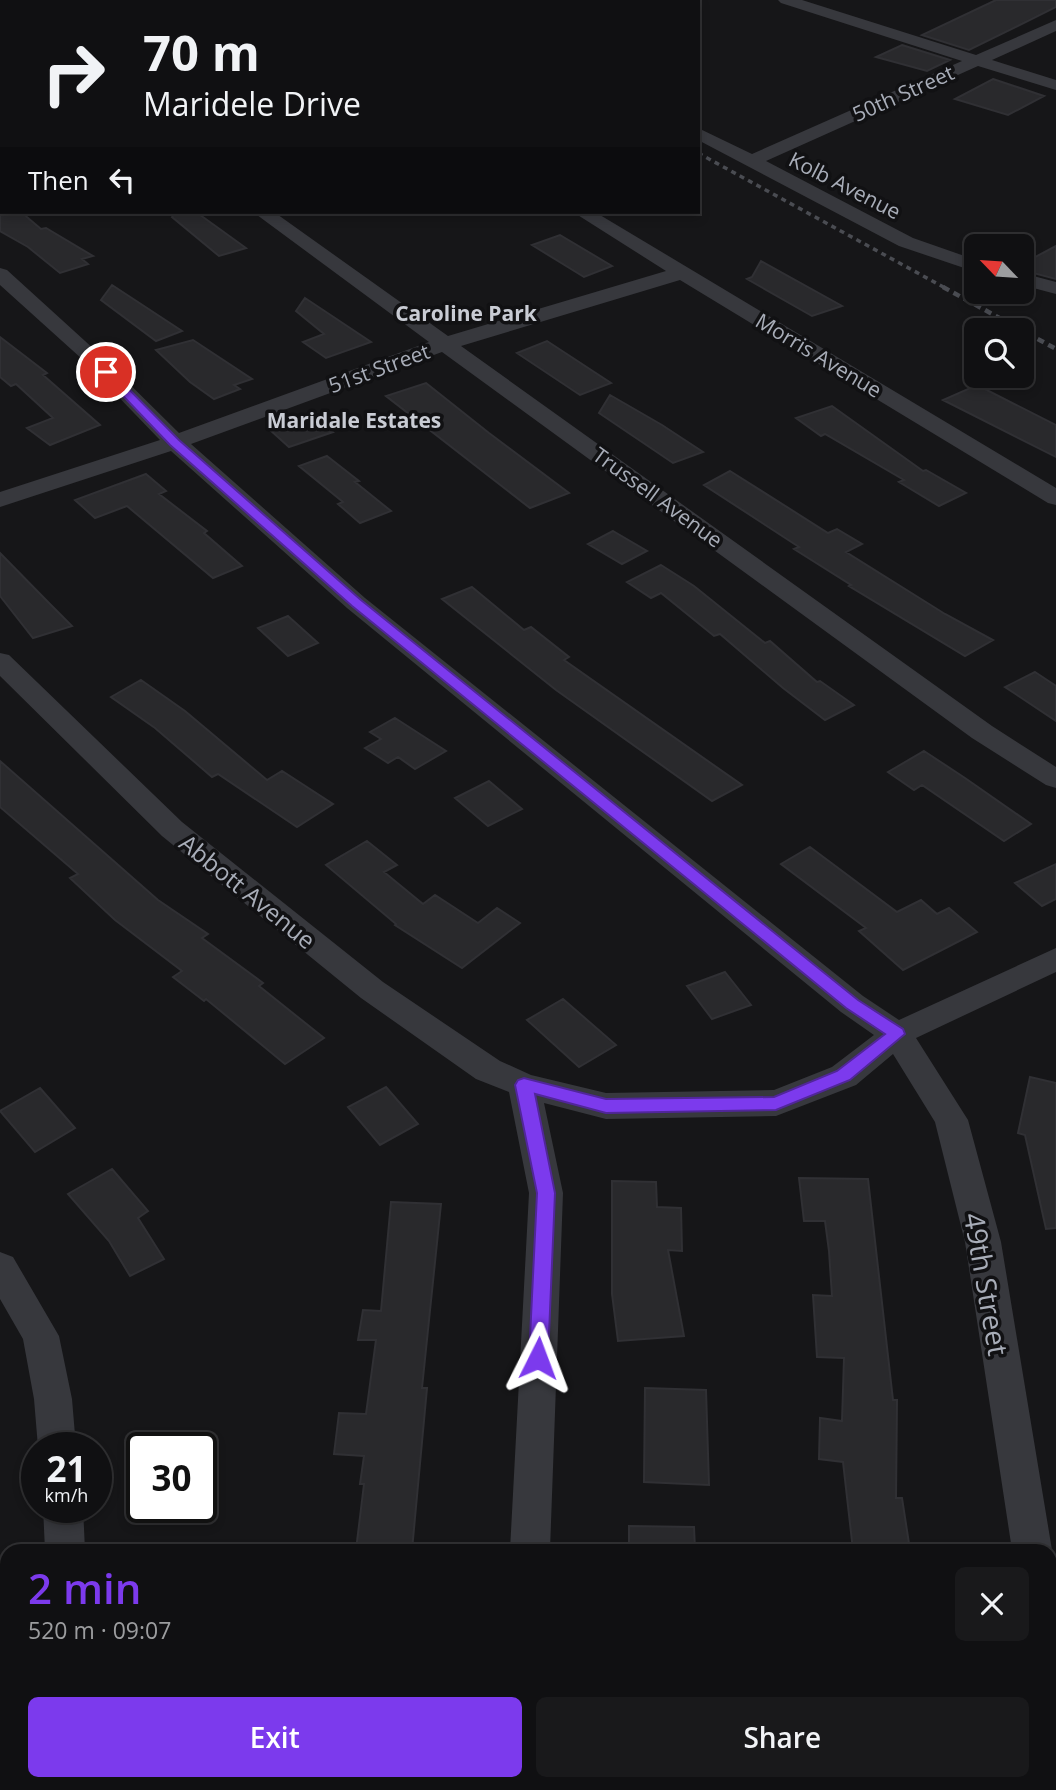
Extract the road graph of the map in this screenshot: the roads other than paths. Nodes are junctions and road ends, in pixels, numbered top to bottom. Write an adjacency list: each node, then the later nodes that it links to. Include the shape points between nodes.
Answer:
1 (786, 0): 3 (street)
2 (1056, 25): 3 (street, 50th Street)
3 (976, 60): 4 (street); 6 (street, 50th Street)
4 (1056, 85)
5 (700, 134): 6 (street, Kolb Avenue)
6 (750, 162): 9 (street, Kolb Avenue, via 906,242)
7 (265, 214): 14 (street, Trussell Avenue)
8 (585, 214): 10 (street, Morris Avenue)
9 (964, 262)
10 (682, 273): 14 (street, 51st Street); 16 (street, Morris Avenue)
11 (0, 274): 15 (street)
12 (1034, 282): 13 (street)
13 (1056, 288)
14 (447, 343): 15 (street, 51st Street); 19 (street, Trussell Avenue, via 982,732)
15 (175, 442): 17 (street, 51st Street); 21 (street, via 356,603 852,1004)
16 (1056, 498)
17 (0, 500)
18 (0, 661): 22 (street, Abbott Avenue, via 172,830 372,990 488,1070)
19 (1056, 779)
20 (1056, 959): 21 (street, Abbott Avenue)
21 (897, 1034): 22 (street, Abbott Avenue, via 844,1076 776,1103 606,1106); 28 (street, 49th Street, via 951,1120 983,1242)
22 (524, 1085): 27 (street, via 546,1193)
23 (0, 1268): 24 (street, via 41,1336)
24 (56, 1432)
25 (63, 1523): 26 (street)
26 (65, 1544)
27 (530, 1544)
28 (1031, 1544)

